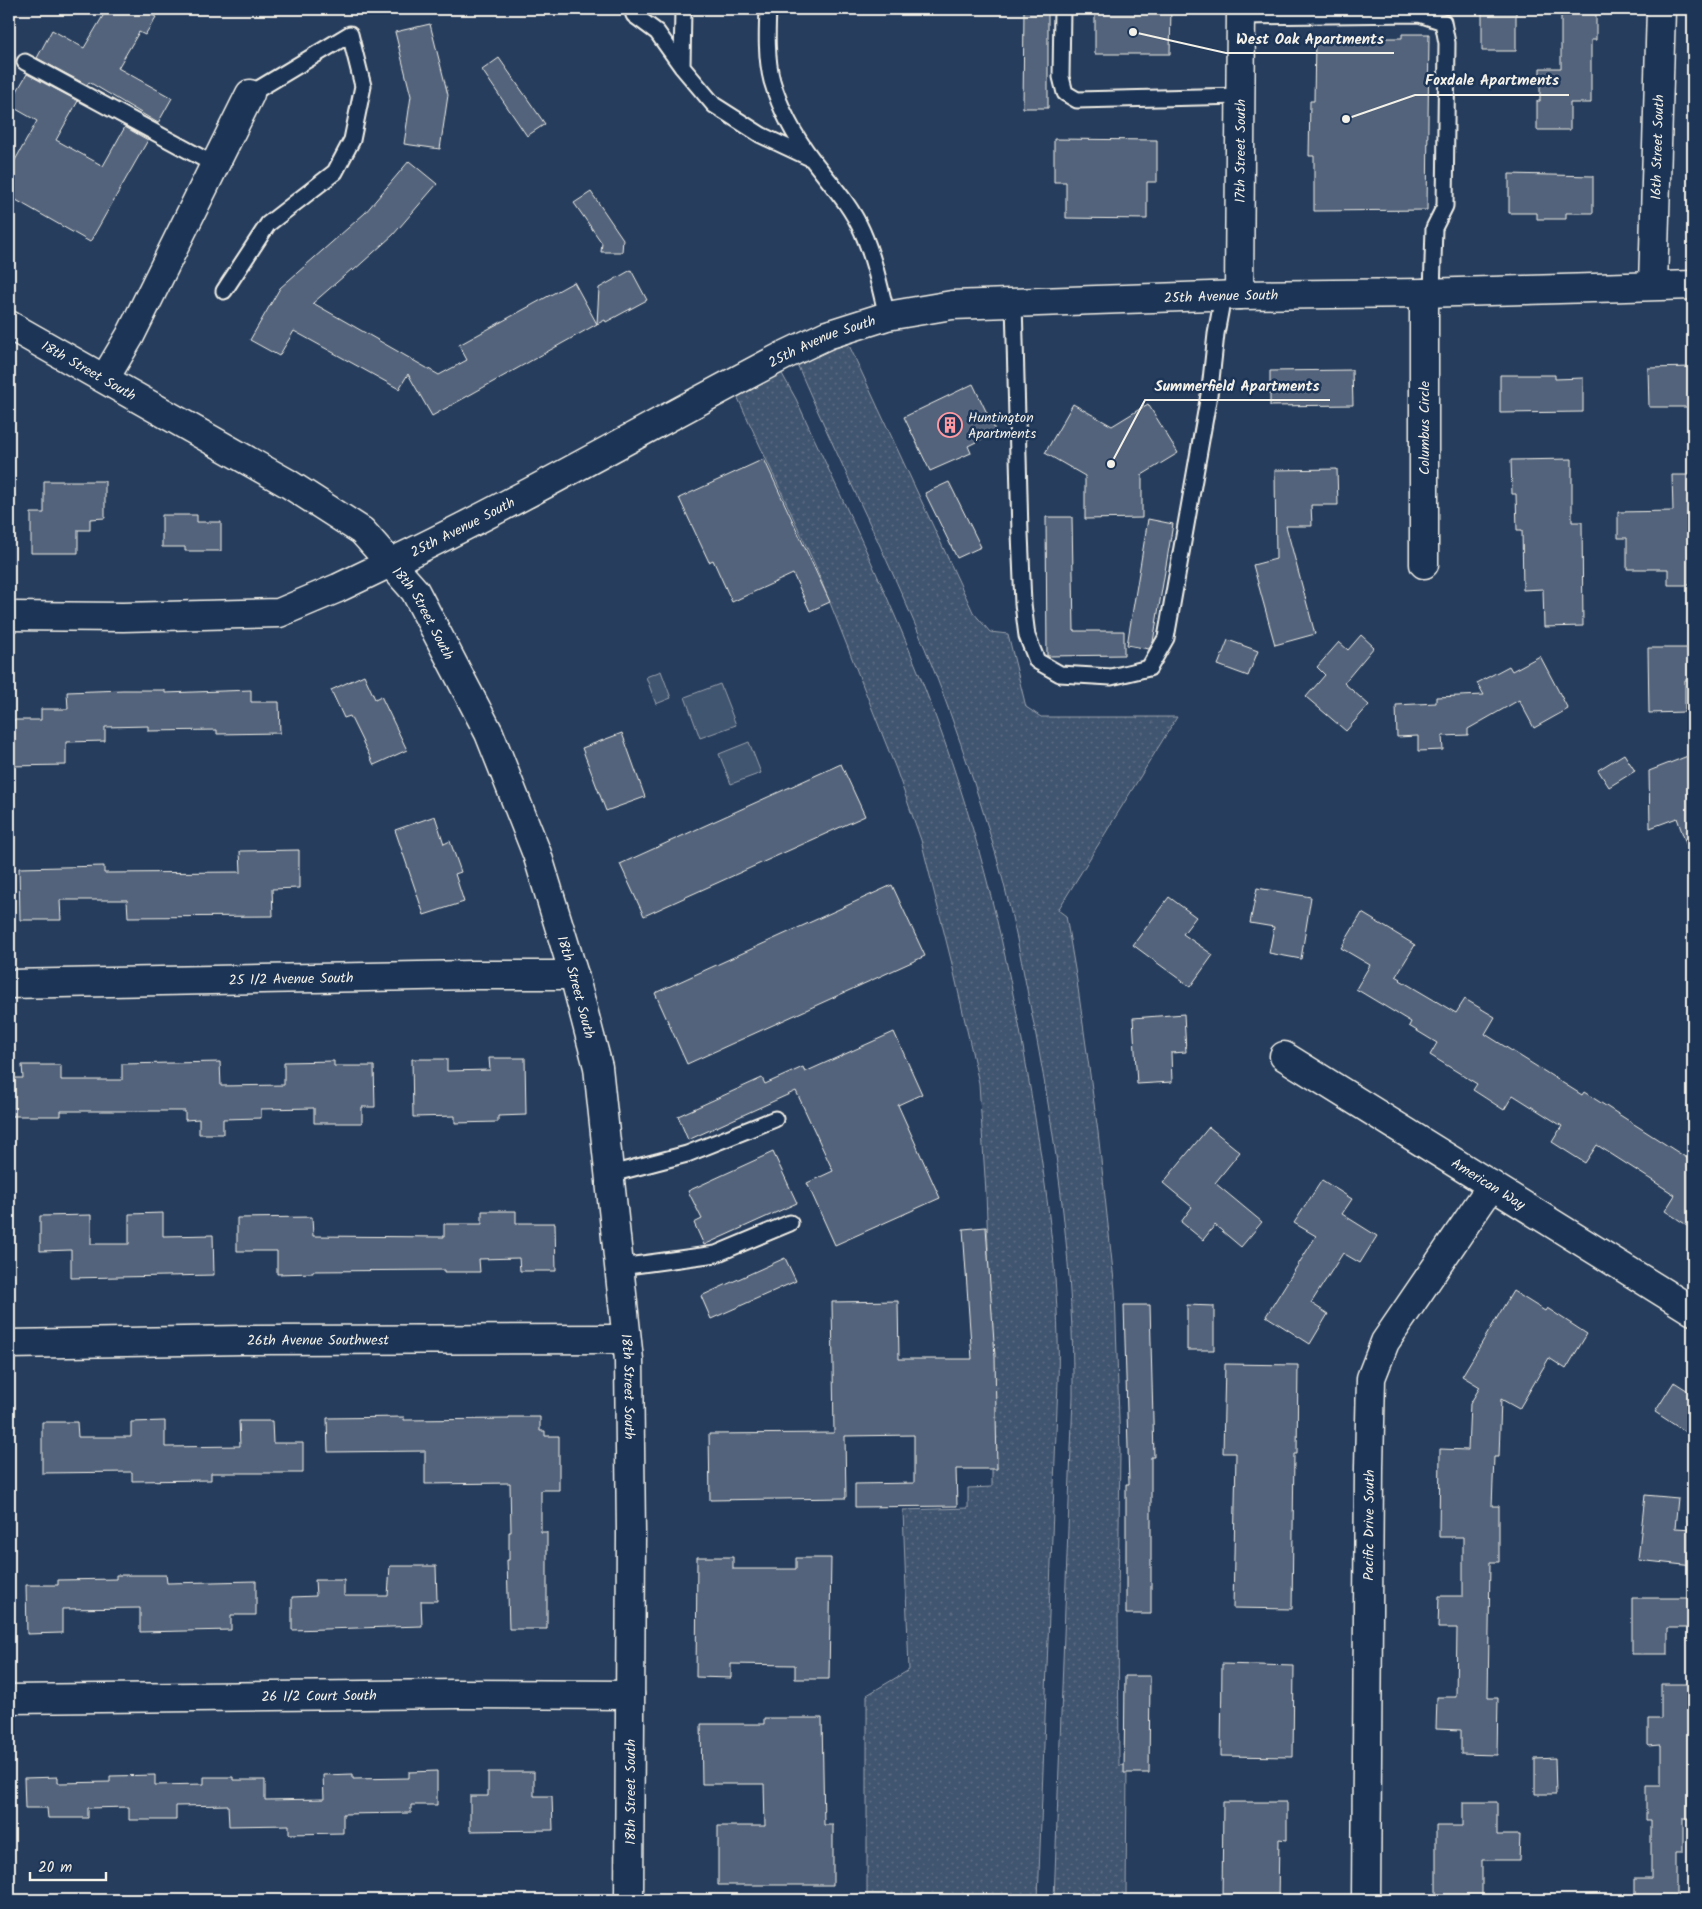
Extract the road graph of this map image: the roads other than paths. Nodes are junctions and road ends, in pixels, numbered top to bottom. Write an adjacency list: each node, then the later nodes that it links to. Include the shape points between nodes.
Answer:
1 (632, 9): 8 (lane, via 634,15 656,32)
2 (683, 9): 8 (lane)
3 (768, 9): 11 (lane, via 767,43 772,80 786,117)
4 (1062, 9): 10 (lane, via 1062,77 1065,93 1077,100)
5 (1661, 9): 13 (street, 16th Street South)
6 (1241, 12): 10 (street, 17th Street South); 16 (lane, via 1419,14 1443,22 1447,43 1445,206 1434,228)
7 (25, 62): 12 (lane)
8 (682, 67): 11 (lane, via 714,105 761,135)
9 (250, 94): 12 (street); 15 (lane, via 350,34 364,86 352,140 335,172 268,224)
10 (1240, 96): 17 (street, 17th Street South)
11 (810, 158): 19 (lane, via 842,196 862,231)
12 (215, 165): 21 (street, via 130,336)
13 (1652, 285): 14 (street, 25th Avenue South); 16 (street, 25th Avenue South)
14 (1693, 285)
15 (224, 291)
16 (1428, 293): 17 (street, 25th Avenue South); 23 (street, Columbus Circle)
17 (1231, 295): 18 (street, 25th Avenue South); 18 (lane, via 1216,334 1210,389 1166,638 1149,668 1112,677 1060,674 1037,661 1027,636 1020,533)
18 (1014, 302): 19 (street, 25th Avenue South, via 952,305)
19 (887, 316): 22 (street, 25th Avenue South, via 827,334 529,494)
20 (9, 324): 21 (street, 18th Street South)
21 (105, 378): 22 (street, 18th Street South, via 289,484 362,531)
22 (390, 563): 24 (street, 25th Avenue South, via 279,612 123,617); 25 (street, 18th Street South, via 415,591 489,733 538,854)
23 (1424, 564)
24 (9, 616)
25 (574, 975): 26 (street, 25 1/2 Avenue South); 29 (street, 18th Street South, via 598,1067)
26 (9, 984)
27 (1284, 1056): 30 (street, American Way)
28 (775, 1119): 29 (lane, via 687,1154)
29 (611, 1174): 32 (street, 18th Street South)
30 (1492, 1185): 33 (street, American Way); 39 (street, Pacific Drive South, via 1385,1342 1371,1378)
31 (790, 1223): 32 (lane, via 716,1254)
32 (620, 1267): 34 (street, 18th Street South)
33 (1693, 1311)
34 (626, 1339): 35 (street, 26th Avenue Southwest); 36 (street, 18th Street South, via 630,1436)
35 (9, 1344)
36 (630, 1695): 37 (street, 26 1/2 Court South); 38 (street, 18th Street South)
37 (9, 1699)
38 (629, 1900)
39 (1366, 1900)

